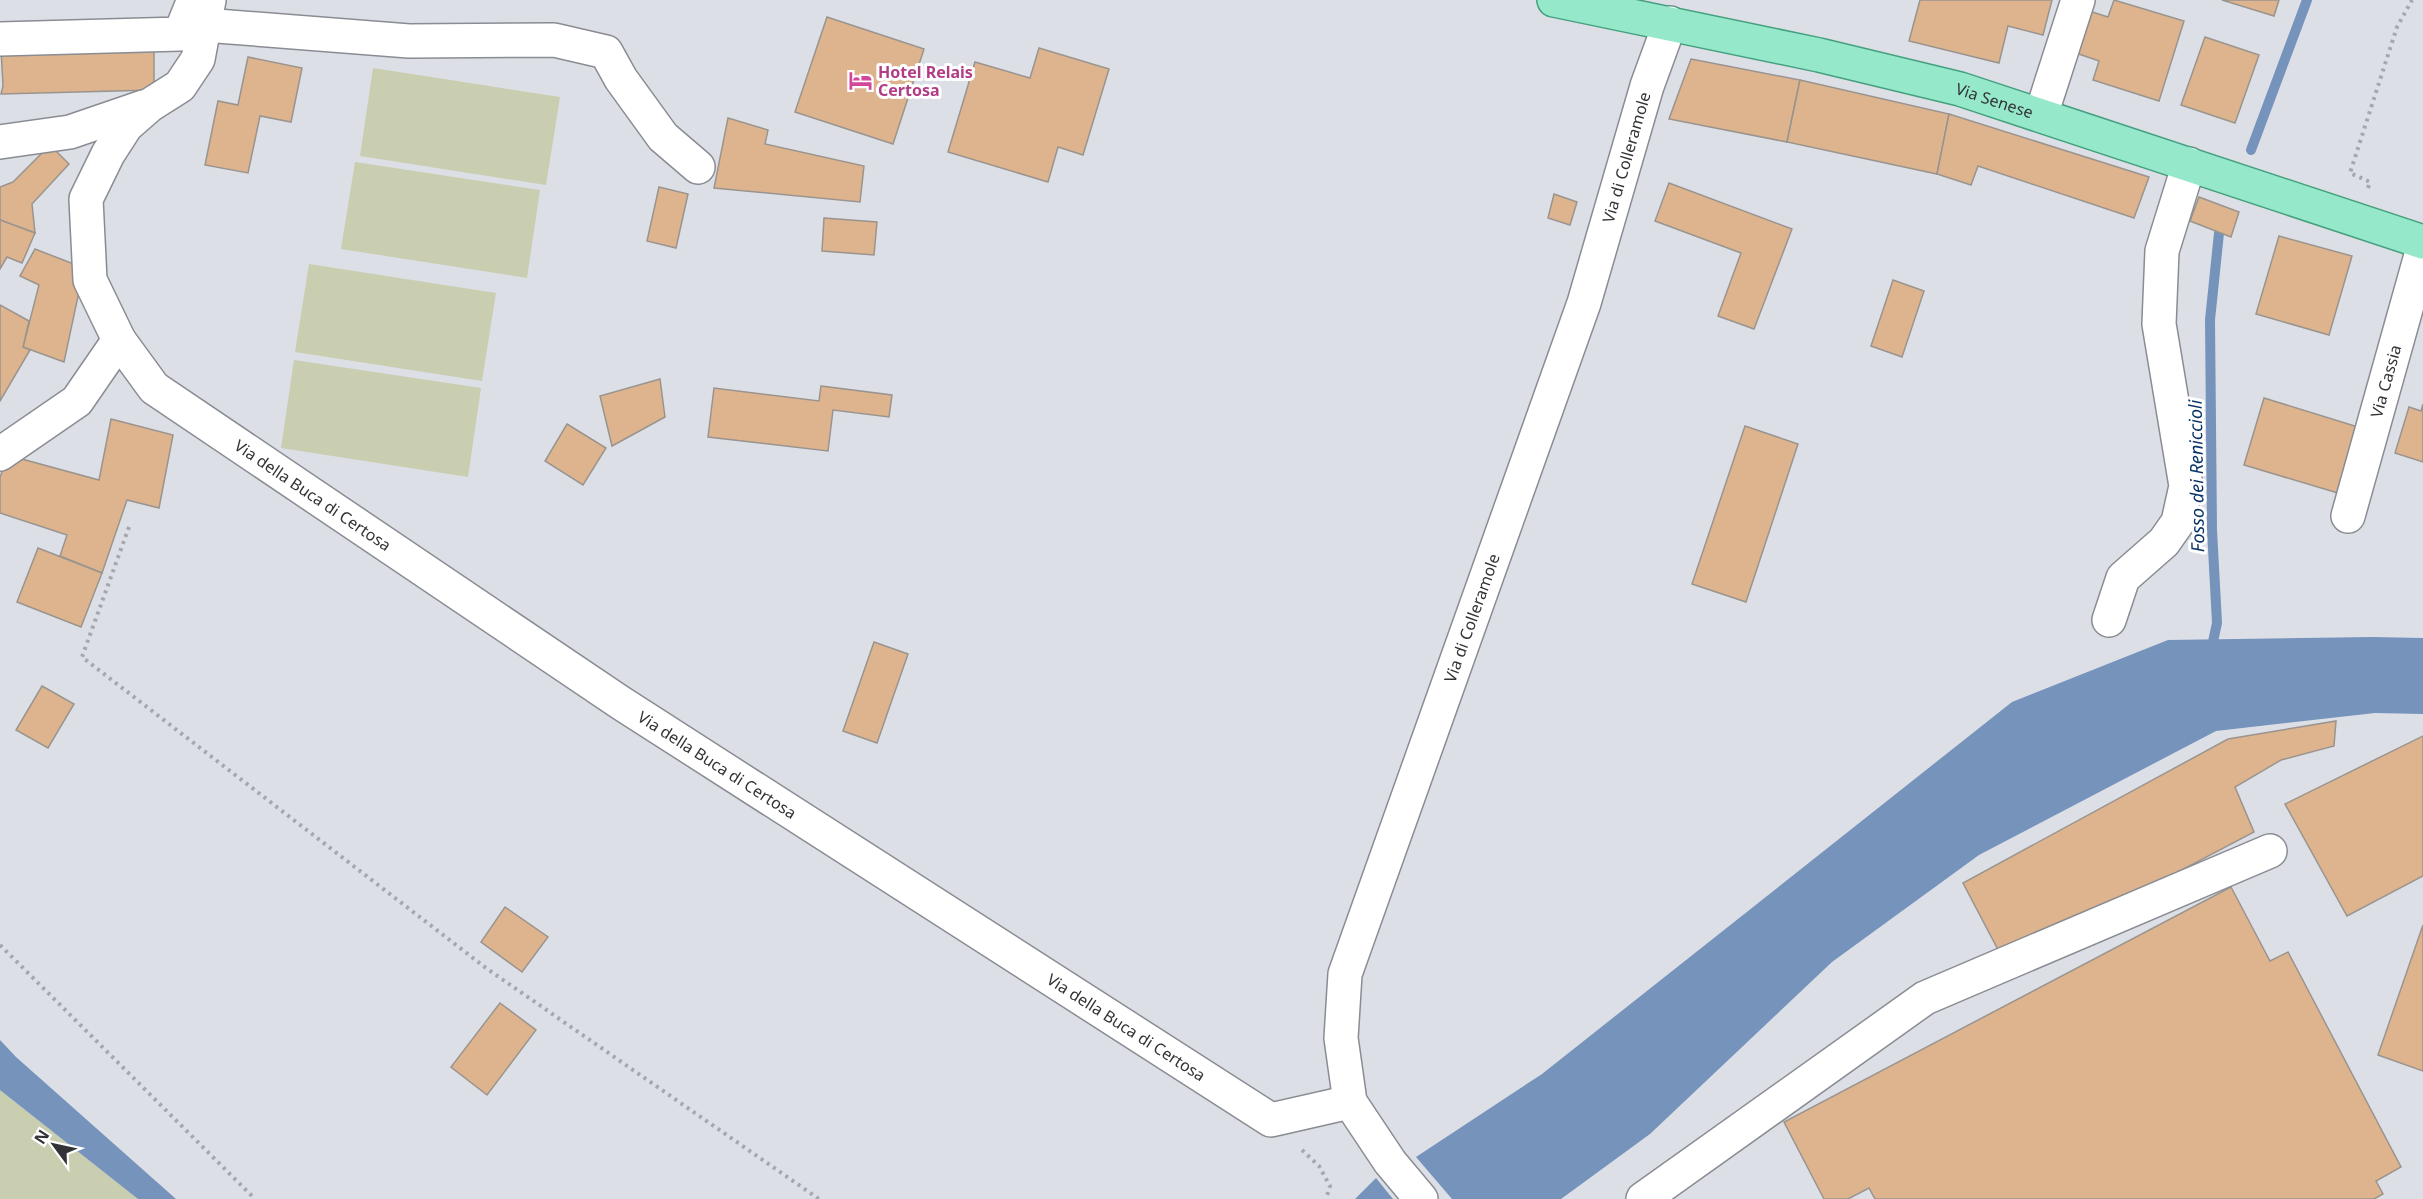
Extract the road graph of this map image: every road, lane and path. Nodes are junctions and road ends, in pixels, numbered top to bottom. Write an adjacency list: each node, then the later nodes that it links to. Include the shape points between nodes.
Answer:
1 (1554, 0): 5 (main road, Via Senese)
2 (2078, 0): 8 (street)
3 (2412, 0): 12 (path, via 2397,27 2350,173 2370,182)
4 (204, 8): 6 (street, via 193,2 180,34); 7 (street, Via della Buca di Certosa, via 198,59 180,86); 11 (street, via 409,40 554,40 606,52 663,137)
5 (1670, 23): 8 (main road, Via Senese, via 1960,89); 22 (street, Via di Colleramole, via 1647,86 1584,303 1345,974 1341,1038)
6 (0, 39)
7 (150, 105): 9 (street, Via della Buca di Certosa, via 70,132); 15 (street, Via della Buca di Certosa, via 126,126 86,199 90,280)
8 (2041, 115): 10 (main road, Via Senese)
9 (0, 142)
10 (2189, 164): 12 (main road, Via Senese); 19 (street, via 2162,251 2160,324 2186,486 2178,522 2164,542 2123,578)
11 (698, 167)
12 (2358, 220): 13 (main road, Via Senese)
13 (2423, 242)
14 (2423, 248): 17 (street, Via Cassia)
15 (119, 340): 16 (street, via 77,401); 23 (street, Via della Buca di Certosa, via 154,388 174,402 621,703)
16 (0, 454)
17 (2348, 516)
18 (129, 527): 25 (path, via 82,657 486,968)
19 (2109, 620)
20 (2270, 851): 28 (street, via 1925,998)
21 (0, 945): 24 (path)
22 (1350, 1102): 23 (street); 27 (street, Via di Colleramole, via 1390,1162)
23 (1271, 1120): 26 (path, via 1319,1166 1330,1186)
24 (255, 1199)
25 (819, 1199)
26 (1326, 1199)
27 (1421, 1199)
28 (1643, 1199)

